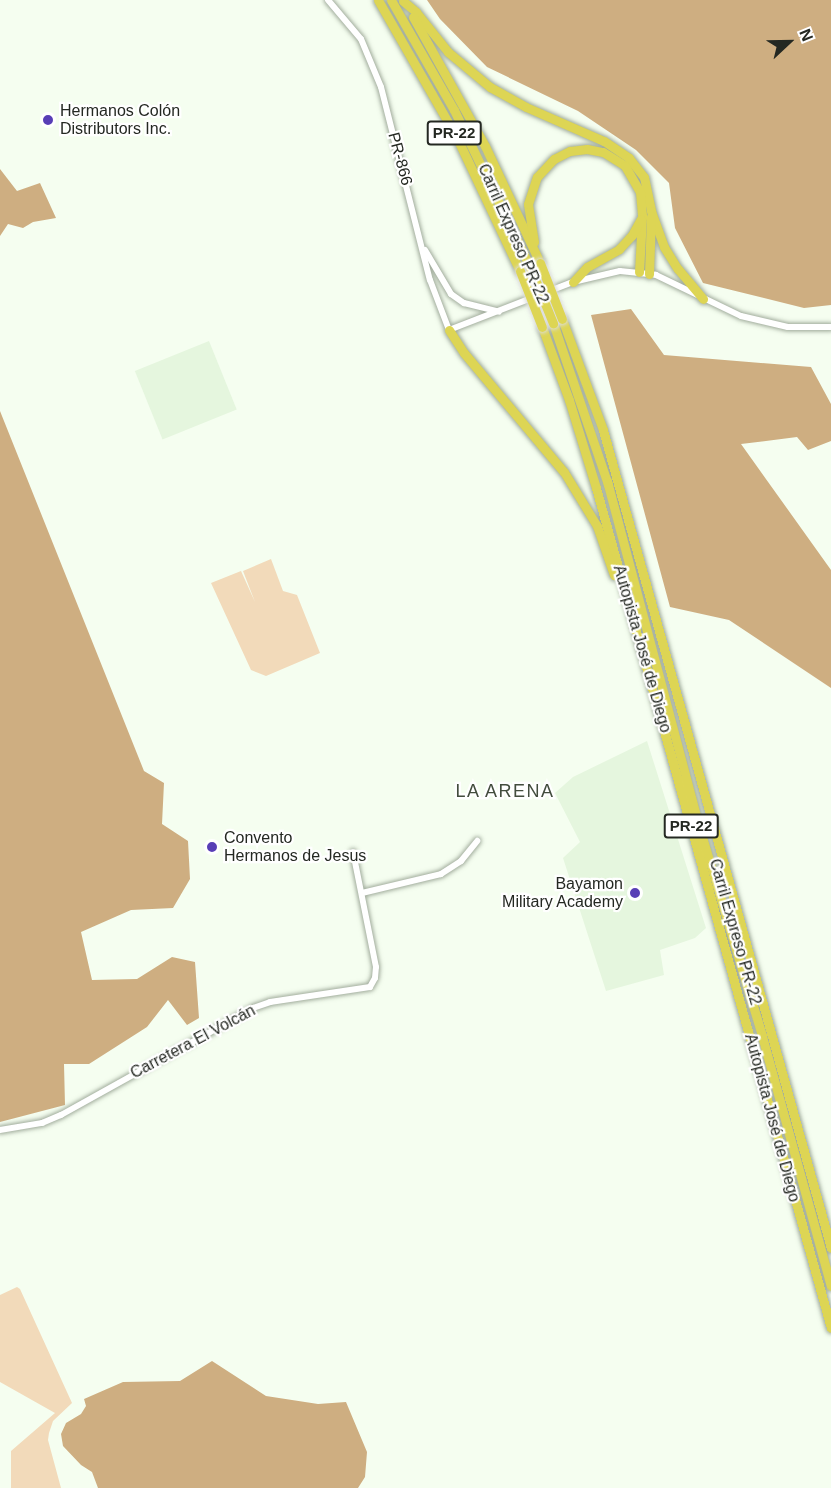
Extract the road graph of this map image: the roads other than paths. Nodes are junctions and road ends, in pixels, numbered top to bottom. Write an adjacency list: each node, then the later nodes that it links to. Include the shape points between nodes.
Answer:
1 (328, 0): 7 (street, PR-866 / PR-866, via 361,39 381,87)
2 (378, 0): 16 (highway, Autopista José de Diego / PR-22, bridge, via 457,138 520,271 582,440)
3 (391, 0): 8 (highway, Carril Expreso PR-22)
4 (403, 0): 5 (highway, via 448,52 490,87 604,141 630,158 644,177); 8 (highway, Autopista José de Diego / PR-22, via 485,146)
5 (651, 211): 9 (highway); 11 (highway, via 670,258)
6 (642, 217): 8 (highway, via 638,186 626,166 603,152 570,151 543,170 530,194 528,213); 9 (highway); 10 (highway, via 619,249 587,267)
7 (421, 241): 12 (street, via 451,294 464,303); 15 (street, PR-866 / PR-866, via 430,280)
8 (535, 262): 13 (highway, Autopista José de Diego / PR-22, bridge)
9 (644, 273): 10 (street, via 601,273); 11 (street)
10 (573, 282): 12 (street)
11 (703, 299): 14 (street, via 741,316 788,327)
12 (500, 312): 15 (street)
13 (557, 321): 21 (highway, Autopista José de Diego / PR-22, via 603,430); 22 (highway, Carril Expreso PR-22, via 607,481 700,830)
14 (831, 327)
15 (449, 330): 16 (highway, via 464,353 551,454 584,501 602,536 624,609)
16 (639, 639): 23 (highway, Autopista José de Diego / PR-22)
17 (477, 841): 19 (street, via 461,861 441,874)
18 (353, 852): 19 (street, Carretera El Volcán)
19 (362, 893): 20 (street, Carretera El Volcán, via 376,967 370,987 253,1008 62,1115)
20 (0, 1130)
21 (831, 1248)
22 (831, 1286)
23 (831, 1328)

